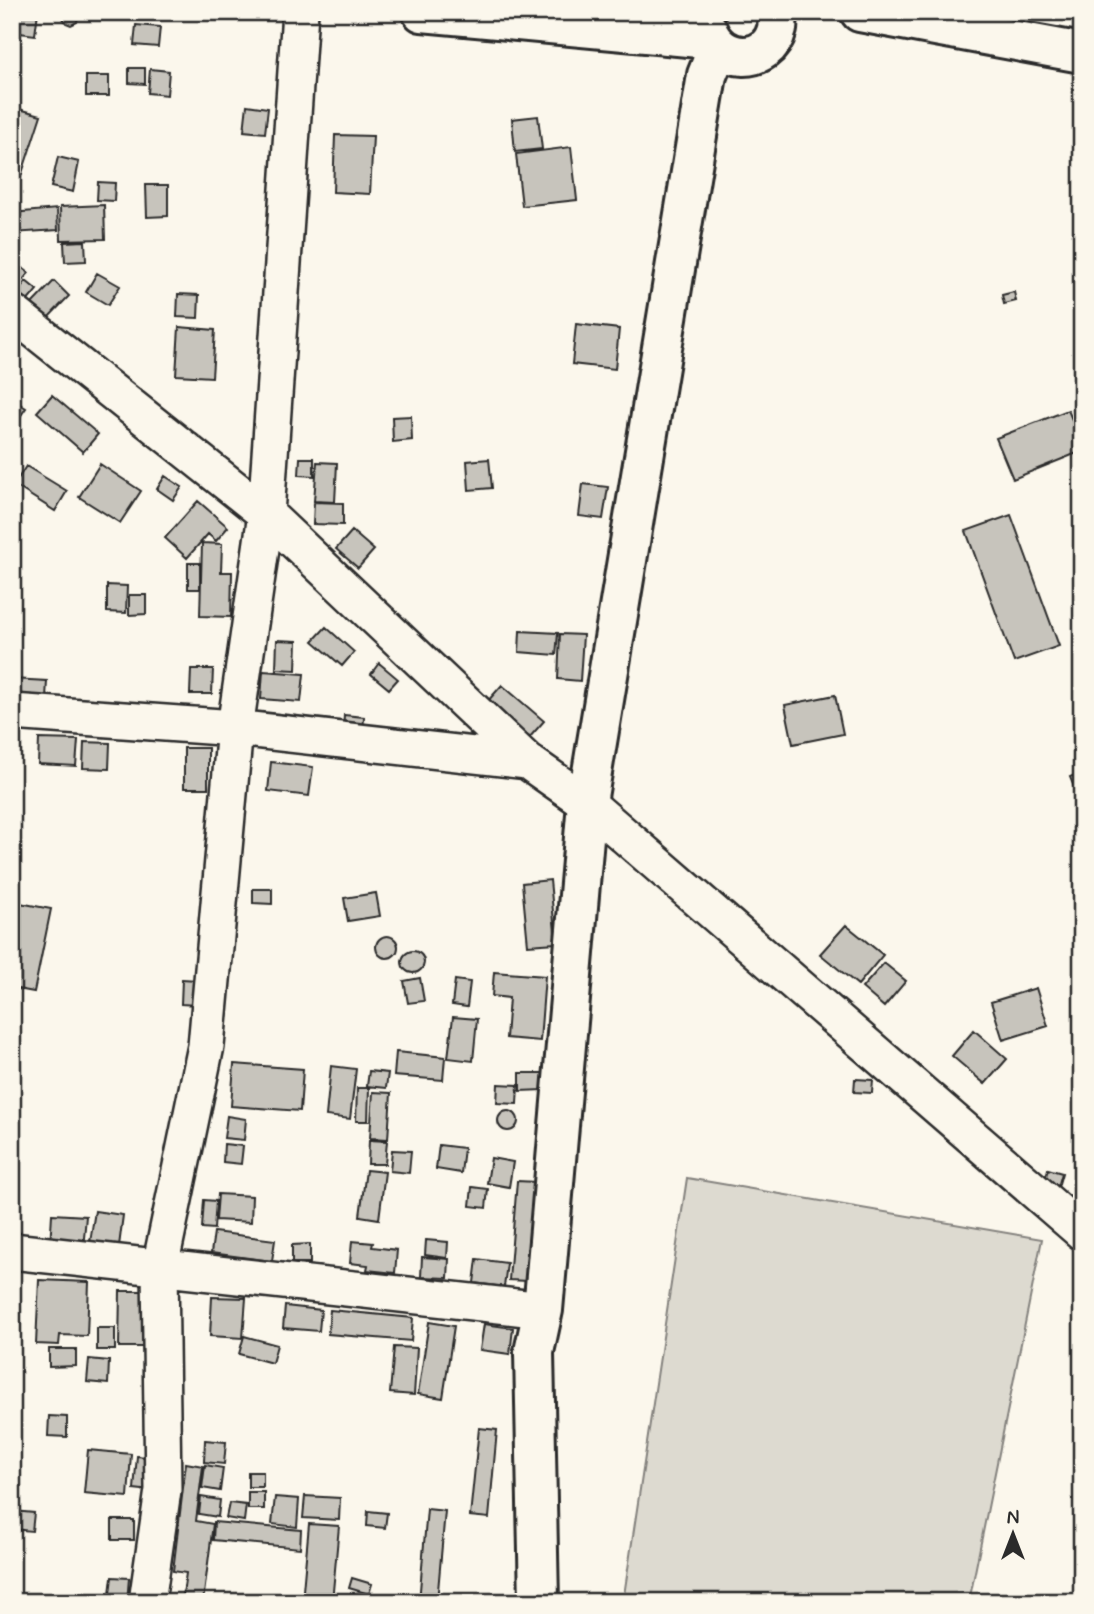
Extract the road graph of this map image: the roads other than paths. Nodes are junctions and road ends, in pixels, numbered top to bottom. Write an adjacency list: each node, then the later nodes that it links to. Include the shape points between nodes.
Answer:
1 (300, 12): 8 (street)
2 (422, 12): 5 (main road)
3 (777, 12): 5 (main road, via 777,29 768,46 753,55 735,57)
4 (860, 12): 6 (main road)
5 (712, 33): 12 (main road)
6 (1082, 53)
7 (12, 312): 8 (street)
8 (266, 514): 10 (street); 11 (street)
9 (12, 712): 10 (street)
10 (234, 728): 11 (street); 15 (street, via 206,1046)
11 (527, 761): 12 (street)
12 (587, 803): 13 (street); 16 (main road)
13 (1082, 1232)
14 (12, 1251): 15 (street)
15 (160, 1267): 16 (street); 17 (street, via 163,1490)
16 (542, 1310): 18 (main road, via 534,1352)
17 (147, 1602)
18 (539, 1602)

